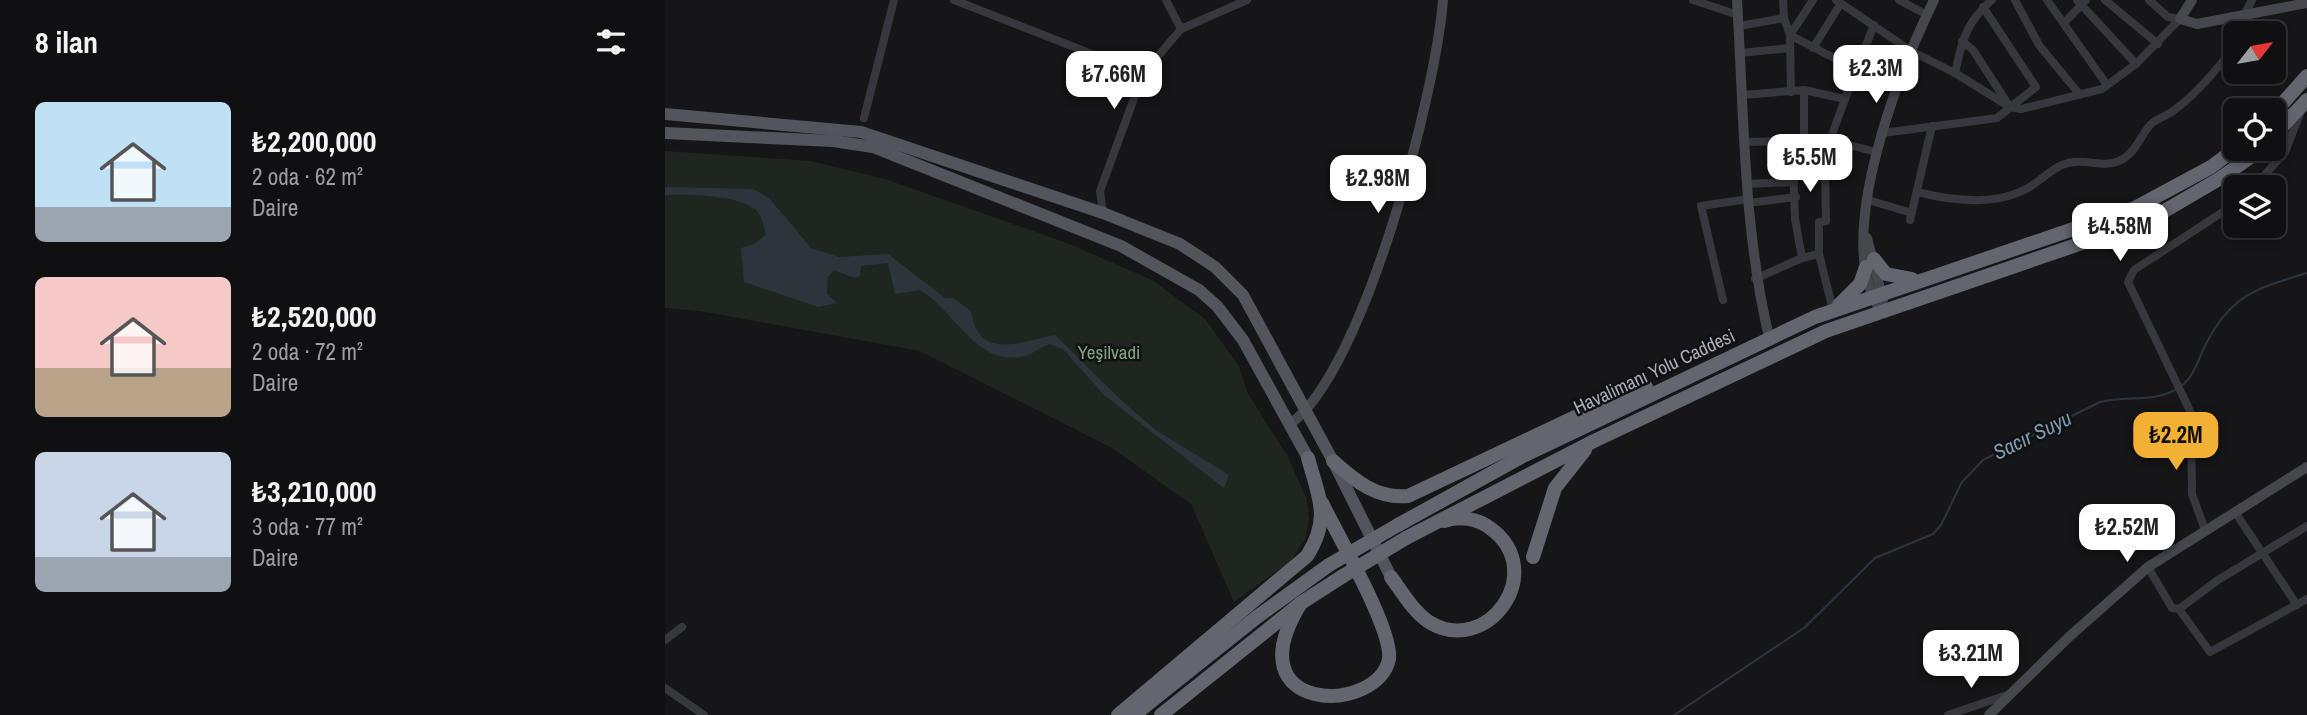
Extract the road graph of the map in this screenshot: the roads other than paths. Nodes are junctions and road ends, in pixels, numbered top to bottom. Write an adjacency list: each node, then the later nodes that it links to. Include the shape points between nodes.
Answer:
1 (894, 0): 55 (street)
2 (954, 0): 43 (street)
3 (1166, 0): 31 (street)
4 (1247, 0): 31 (street)
5 (1443, 0): 87 (street, via 1429,98 1380,262 1338,363)
6 (1693, 0): 27 (street)
7 (1737, 0): 27 (street)
8 (1783, 0): 25 (street)
9 (1813, 0): 32 (street)
10 (1899, 0): 23 (street)
11 (1934, 0): 23 (street)
12 (1992, 0): 22 (street)
13 (2015, 0): 49 (street, via 2039,45)
14 (2047, 0): 29 (street)
15 (2105, 0): 34 (street)
16 (2149, 0): 26 (street, via 2168,17)
17 (2192, 0): 26 (street)
18 (2252, 0): 24 (street)
19 (2082, 1): 29 (street); 40 (street)
20 (1838, 2): 30 (street); 36 (street)
21 (2305, 2): 24 (street)
22 (1983, 7): 33 (street); 53 (street, via 2036,87)
23 (1927, 15): 37 (street)
24 (2244, 15): 26 (street, via 2197,24); 28 (street)
25 (1784, 18): 27 (street); 32 (street)
26 (2181, 19): 34 (street)
27 (1738, 20): 38 (street)
28 (2242, 21)
29 (2064, 23): 45 (street)
30 (1874, 25): 37 (street); 41 (street)
31 (1181, 29): 43 (street)
32 (1790, 35): 35 (street); 36 (street)
33 (1962, 41): 42 (street); 53 (street, via 1973,50)
34 (2158, 44): 40 (street)
35 (1789, 48): 38 (street); 47 (street)
36 (1813, 48): 41 (street)
37 (1911, 51): 42 (street); 59 (street)
38 (1740, 53): 48 (street)
39 (2223, 62): 70 (street, via 2173,112 2151,125 2131,154 2120,161 2080,159 2010,195 1952,201)
40 (2136, 64): 45 (street)
41 (1855, 69): 50 (street)
42 (1955, 73): 53 (street)
43 (1143, 74): 75 (street, via 1100,191)
44 (2307, 76): 51 (highway)
45 (2108, 85): 49 (street)
46 (1804, 90): 47 (street); 50 (street); 60 (street)
47 (1791, 92): 48 (street)
48 (1742, 95): 62 (street)
49 (2080, 95): 53 (street, via 2021,109)
50 (1845, 99): 61 (street)
51 (2286, 99)
52 (2305, 103): 56 (highway); 67 (street, via 2285,152)
53 (2010, 107): 57 (street, via 1997,118)
54 (665, 114): 75 (main road, via 861,132)
55 (865, 118)
56 (2286, 123)
57 (1932, 126): 59 (street); 70 (street)
58 (665, 133): 88 (main road, via 873,147 1121,246 1174,274 1217,306 1243,340)
59 (1883, 133): 64 (street)
60 (1804, 140): 61 (street); 63 (street)
61 (1830, 140): 64 (street); 76 (street, via 1826,221 1819,222 1817,228)
62 (1745, 142): 63 (street); 69 (street)
63 (1792, 142): 68 (street)
64 (1876, 152): 72 (street)
65 (2223, 158): 80 (highway, Havalimanı Yolu Caddesi, via 2135,208)
66 (2244, 161): 84 (highway, Havalimanı Yolu Caddesi, via 2149,220)
67 (2265, 175)
68 (1794, 182): 69 (street); 71 (street)
69 (1747, 184): 73 (street)
70 (1917, 192): 72 (street, via 1911,217)
71 (1796, 197): 73 (street); 77 (street)
72 (1868, 200): 78 (street, via 1864,225)
73 (1748, 201): 79 (street); 82 (street, via 1701,206)
74 (2223, 212): 97 (street, via 2130,275 2129,289 2185,399 2194,428 2193,500)
75 (1103, 213): 87 (main road, via 1180,244 1215,267 1243,295)
76 (1819, 254): 77 (street); 83 (street)
77 (1801, 258): 79 (street)
78 (1870, 263): 80 (highway, via 1892,277); 81 (street); 83 (highway, via 1860,284)
79 (1755, 279): 85 (street)
80 (1920, 280): 81 (highway, Havalimanı Yolu Caddesi)
81 (1877, 294): 83 (highway, Havalimanı Yolu Caddesi); 84 (street)
82 (1723, 300)
83 (1833, 310): 85 (highway, Havalimanı Yolu Caddesi)
84 (1882, 311): 89 (highway, Havalimanı Yolu Caddesi, via 1826,331)
85 (1769, 337): 86 (highway, Havalimanı Yolu Caddesi)
86 (1729, 359): 91 (highway, via 1698,365 1575,417 1408,496 1383,495 1366,488); 112 (highway, Havalimanı Yolu Caddesi, bridge, via 1521,457 1329,565)
87 (1307, 412): 88 (street); 91 (main road)
88 (1290, 424): 90 (main road)
89 (1594, 441): 95 (highway, Havalimanı Yolu Caddesi); 99 (highway, via 1555,488)
90 (1308, 457): 93 (highway)
91 (1333, 461): 101 (main road)
92 (2307, 467): 94 (street)
93 (1322, 503): 103 (highway, via 1383,627 1389,658 1384,674 1365,694 1352,701 1323,704 1299,693 1290,683 1281,652 1284,635); 111 (highway, via 1322,524 1307,556)
94 (2235, 512): 97 (street); 98 (street)
95 (1429, 525): 101 (highway, via 1454,518 1472,520 1499,534 1516,575 1507,601 1490,621 1455,629 1430,622); 103 (highway, Havalimanı Yolu Caddesi, bridge)
96 (2307, 526): 98 (street)
97 (2205, 530): 100 (street)
98 (2263, 552): 104 (street); 105 (street)
99 (1533, 557)
100 (2148, 567): 105 (street, via 2172,608); 109 (street)
101 (1391, 577)
102 (2307, 599): 104 (street)
103 (1301, 603): 113 (highway, Havalimanı Yolu Caddesi)
104 (2297, 605): 105 (street, via 2210,652)
105 (2179, 609)
106 (682, 627): 107 (street)
107 (665, 640)
108 (665, 688): 110 (street)
109 (2007, 695): 114 (street); 115 (street)
110 (704, 715)
111 (1118, 715)
112 (1134, 715)
113 (1161, 715)
114 (1948, 715)
115 (1989, 715)

